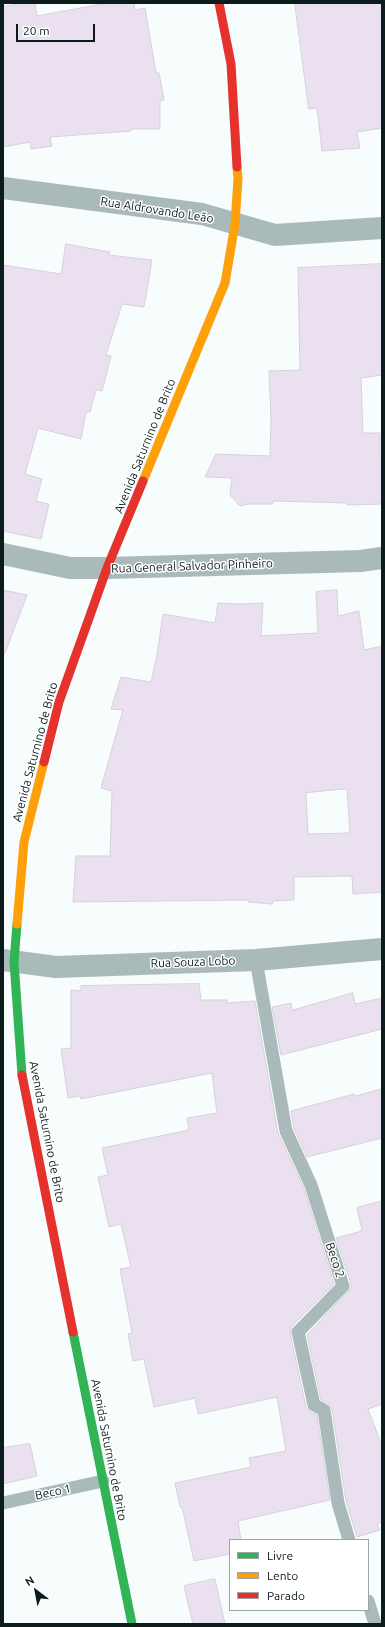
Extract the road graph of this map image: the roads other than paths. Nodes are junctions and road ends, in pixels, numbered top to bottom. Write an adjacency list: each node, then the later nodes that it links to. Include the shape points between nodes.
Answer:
1 (219, 3): 3 (main road, Avenida Saturnino de Brito, via 231,72 238,178)
2 (3, 188): 3 (street, Rua Aldrovando Leão, via 202,214)
3 (235, 224): 4 (street, Rua Aldrovando Leão, via 275,235); 7 (main road, Avenida Saturnino de Brito, via 225,283)
4 (382, 228)
5 (3, 554): 7 (street, Rua General Salvador Pinheiro, via 70,568)
6 (382, 558): 7 (street, Rua General Salvador Pinheiro)
7 (107, 568): 10 (main road, Avenida Saturnino de Brito, via 59,702 24,842)
8 (382, 949): 9 (street, Rua Souza Lobo)
9 (256, 960): 10 (street, Rua Souza Lobo, via 56,967); 13 (lane, Beco 2, via 286,1131 311,1185 343,1286 298,1332 314,1405 324,1410 338,1503)
10 (9, 961): 11 (main road, Avenida Saturnino de Brito, via 21,1070)
11 (103, 1481): 12 (lane, Beco 1); 15 (main road, Avenida Saturnino de Brito)
12 (3, 1503)
13 (349, 1539)
14 (369, 1604): 16 (lane)
15 (132, 1624)
16 (375, 1624)

